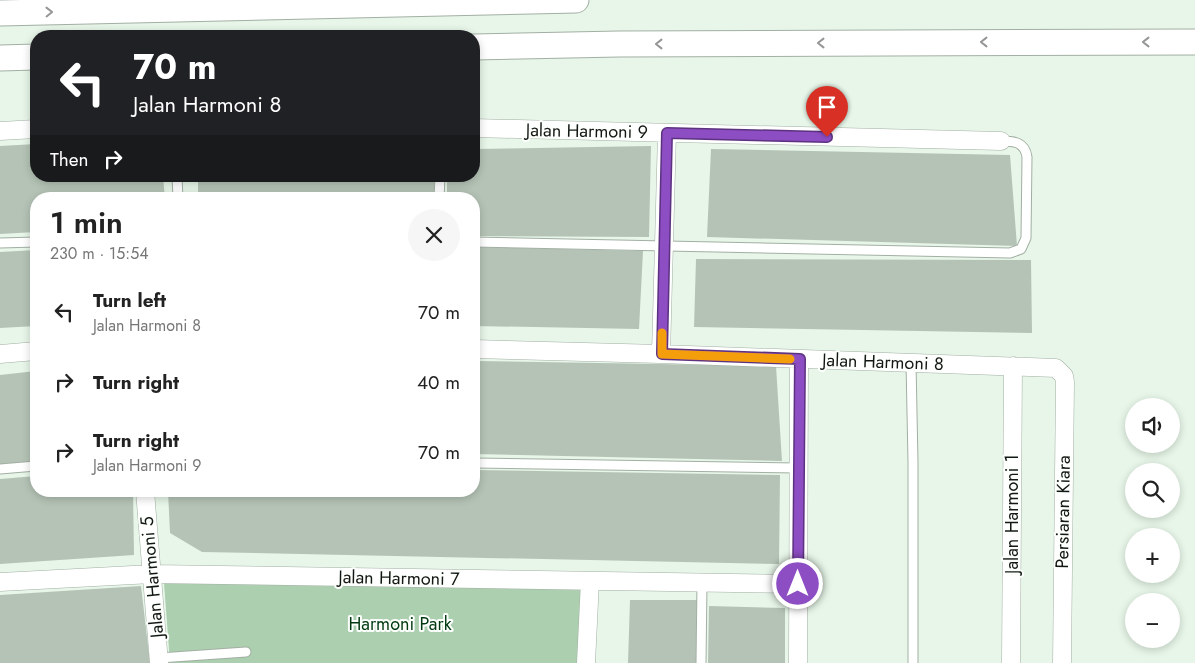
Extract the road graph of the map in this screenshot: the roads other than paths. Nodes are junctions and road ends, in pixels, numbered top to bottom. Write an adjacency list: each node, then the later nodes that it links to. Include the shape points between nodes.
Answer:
1 (576, 0): 2 (main road, one-way to 1)
2 (0, 13)
3 (1195, 42): 4 (main road, one-way to 4)
4 (480, 47)
5 (30, 57): 6 (main road)
6 (0, 58)
7 (480, 128): 10 (street, Jalan Harmoni 9)
8 (30, 129): 9 (street)
9 (0, 131)
10 (667, 133): 11 (street, Jalan Harmoni 9); 15 (street)
11 (1001, 141): 15 (lane, via 1018,143 1027,151 1028,157 1026,238 1016,252)
12 (30, 242): 14 (lane)
13 (480, 242): 15 (lane)
14 (0, 243)
15 (664, 246): 19 (street)
16 (480, 349): 19 (street, Jalan Harmoni 8)
17 (30, 352): 18 (street)
18 (0, 354)
19 (662, 354): 20 (street, Jalan Harmoni 8)
20 (800, 359): 21 (street, Jalan Harmoni 8); 26 (street)
21 (911, 362): 22 (street, Jalan Harmoni 8); 39 (lane)
22 (1013, 366): 23 (street, Jalan Harmoni 8); 40 (street, Jalan Harmoni 1)
23 (1052, 367): 41 (street, Persiaran Kiara, via 1061,371 1065,382)
24 (480, 463): 26 (lane)
25 (30, 467): 27 (lane)
26 (799, 468): 33 (street)
27 (0, 470)
28 (146, 497): 29 (street, Jalan Harmoni 5)
29 (152, 574): 30 (street, Jalan Harmoni 7); 31 (street, Jalan Harmoni 7); 35 (street, Jalan Harmoni 5)
30 (590, 580): 32 (street, Jalan Harmoni 7); 36 (street)
31 (0, 582)
32 (702, 583): 33 (street, Jalan Harmoni 7); 37 (lane)
33 (798, 584): 38 (street)
34 (246, 652): 35 (lane)
35 (159, 660)
36 (586, 663)
37 (701, 663)
38 (798, 663)
39 (913, 663)
40 (1011, 663)
41 (1062, 663)

